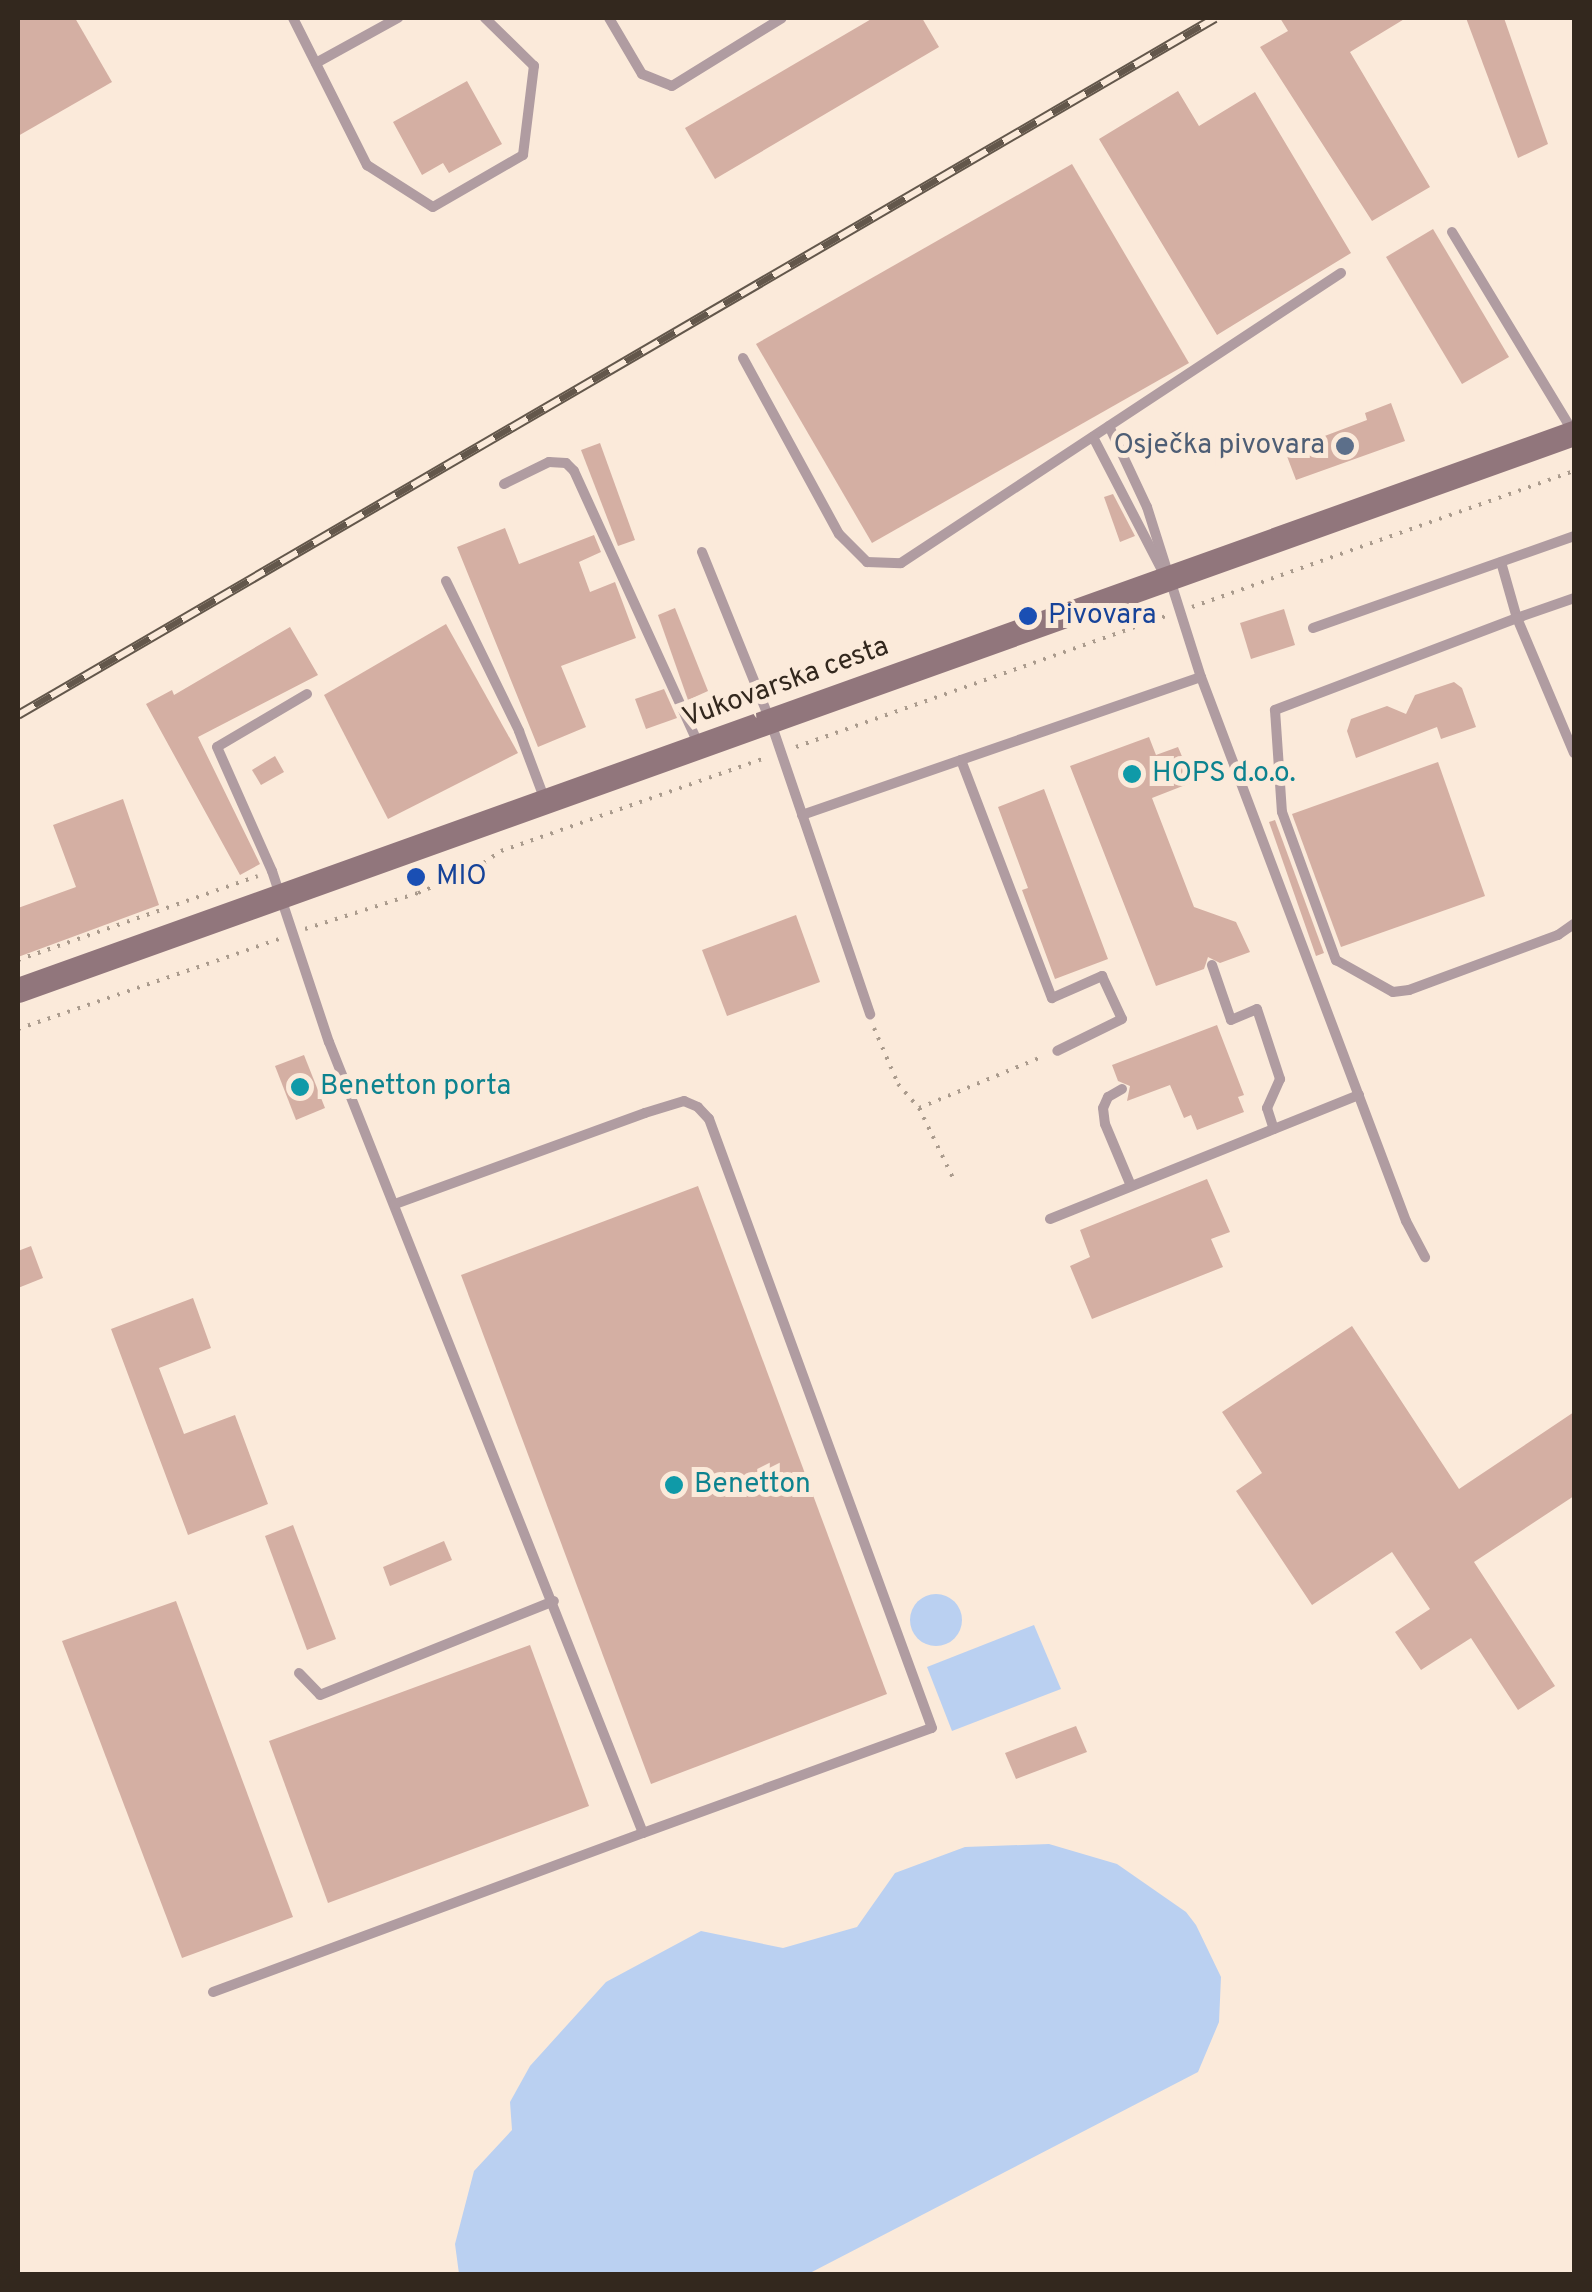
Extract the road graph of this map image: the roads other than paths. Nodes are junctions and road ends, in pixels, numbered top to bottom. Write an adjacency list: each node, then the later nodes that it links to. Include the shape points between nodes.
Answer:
1 (293, 18): 6 (lane)
2 (398, 18): 6 (lane)
3 (486, 18): 6 (lane, via 534,66 524,155 433,207 367,165)
4 (608, 18): 5 (lane, via 642,74 672,86)
5 (782, 18)
6 (316, 62)
7 (1452, 232): 11 (lane)
8 (1341, 273): 10 (lane)
9 (743, 358): 12 (lane, via 839,534 867,562 901,563)
10 (1109, 426): 12 (lane); 17 (lane, via 1164,552)
11 (1574, 433): 17 (main road, Vukovarska cesta)
12 (1093, 437): 17 (lane)
13 (504, 484): 25 (lane, via 549,462 574,471)
14 (1574, 536): 16 (lane)
15 (702, 552): 24 (lane)
16 (1500, 562): 20 (lane); 21 (lane)
17 (1166, 579): 22 (lane); 24 (main road, Vukovarska cesta)
18 (446, 581): 28 (lane, via 519,731)
19 (1574, 598): 20 (lane)
20 (1517, 618): 26 (lane); 31 (lane, via 1275,710 1282,812 1336,960 1393,992 1558,936)
21 (1313, 628)
22 (1201, 678): 27 (lane); 37 (lane)
23 (307, 694): 30 (lane, via 217,747 272,871)
24 (770, 720): 25 (main road, Vukovarska cesta); 29 (lane)
25 (699, 746): 28 (main road, Vukovarska cesta)
26 (1574, 752)
27 (961, 760): 29 (lane); 35 (lane, via 1052,998 1102,976 1122,1019)
28 (545, 801): 30 (main road, Vukovarska cesta)
29 (802, 815): 34 (lane)
30 (277, 897): 33 (main road, Vukovarska cesta); 40 (lane)
31 (1574, 924)
32 (1212, 966): 38 (lane, via 1231,1020 1257,1009 1280,1080 1267,1108)
33 (18, 990)
34 (870, 1014)
35 (1057, 1050)
36 (1122, 1089): 39 (lane, via 1103,1108 1104,1124)
37 (1359, 1095): 38 (lane); 42 (lane)
38 (1274, 1129): 39 (lane)
39 (1131, 1186): 41 (lane)
40 (395, 1204): 43 (lane); 45 (lane, via 684,1101 709,1119 932,1728)
41 (1050, 1219)
42 (1424, 1257)
43 (554, 1602): 44 (lane, via 320,1695); 45 (lane)
44 (299, 1673)
45 (643, 1832): 46 (lane)
46 (213, 1992)

